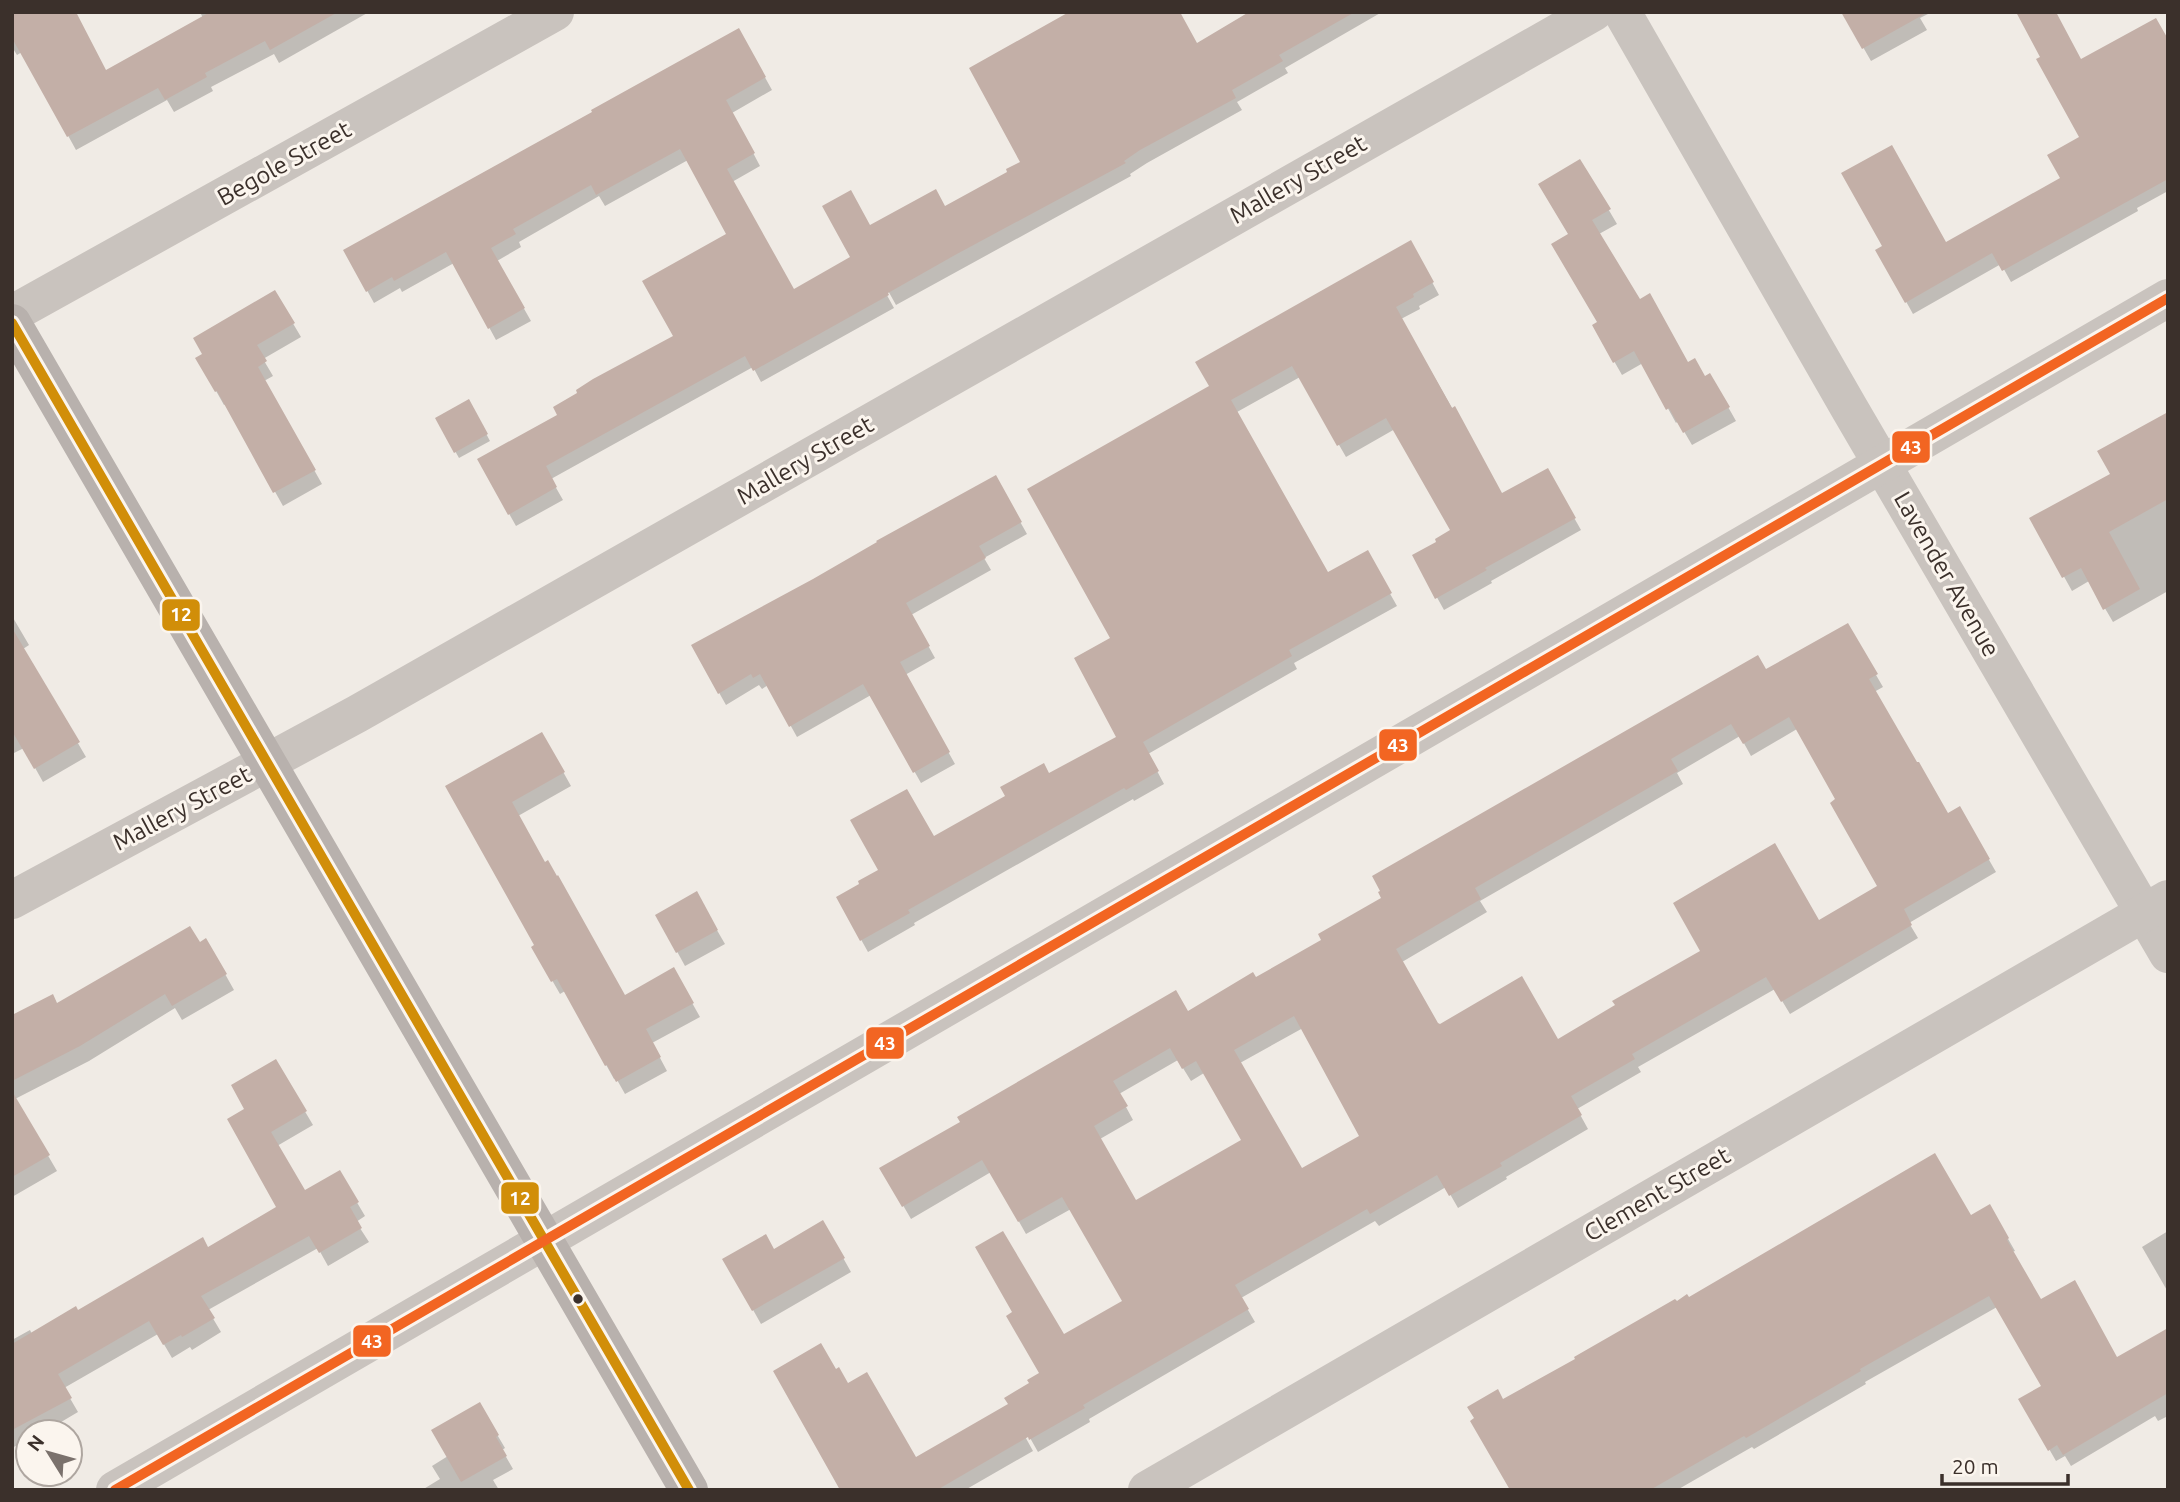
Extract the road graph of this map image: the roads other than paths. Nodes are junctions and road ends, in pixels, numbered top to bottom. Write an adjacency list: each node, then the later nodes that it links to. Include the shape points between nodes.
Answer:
1 (555, 12): 5 (street, Begole Street)
2 (1594, 12): 8 (street, Mallery Street)
3 (1622, 12): 7 (street, Lavender Avenue)
4 (2168, 298): 7 (street)
5 (12, 314)
6 (12, 323): 8 (main road)
7 (1882, 463): 10 (street, Lavender Avenue); 12 (street)
8 (267, 762): 9 (street, Mallery Street); 12 (main road)
9 (12, 900)
10 (2156, 906): 11 (street, Lavender Avenue); 15 (street, Clement Street)
11 (2168, 954)
12 (544, 1241): 13 (street); 14 (main road)
13 (115, 1490)
14 (689, 1490)
15 (1147, 1490)

